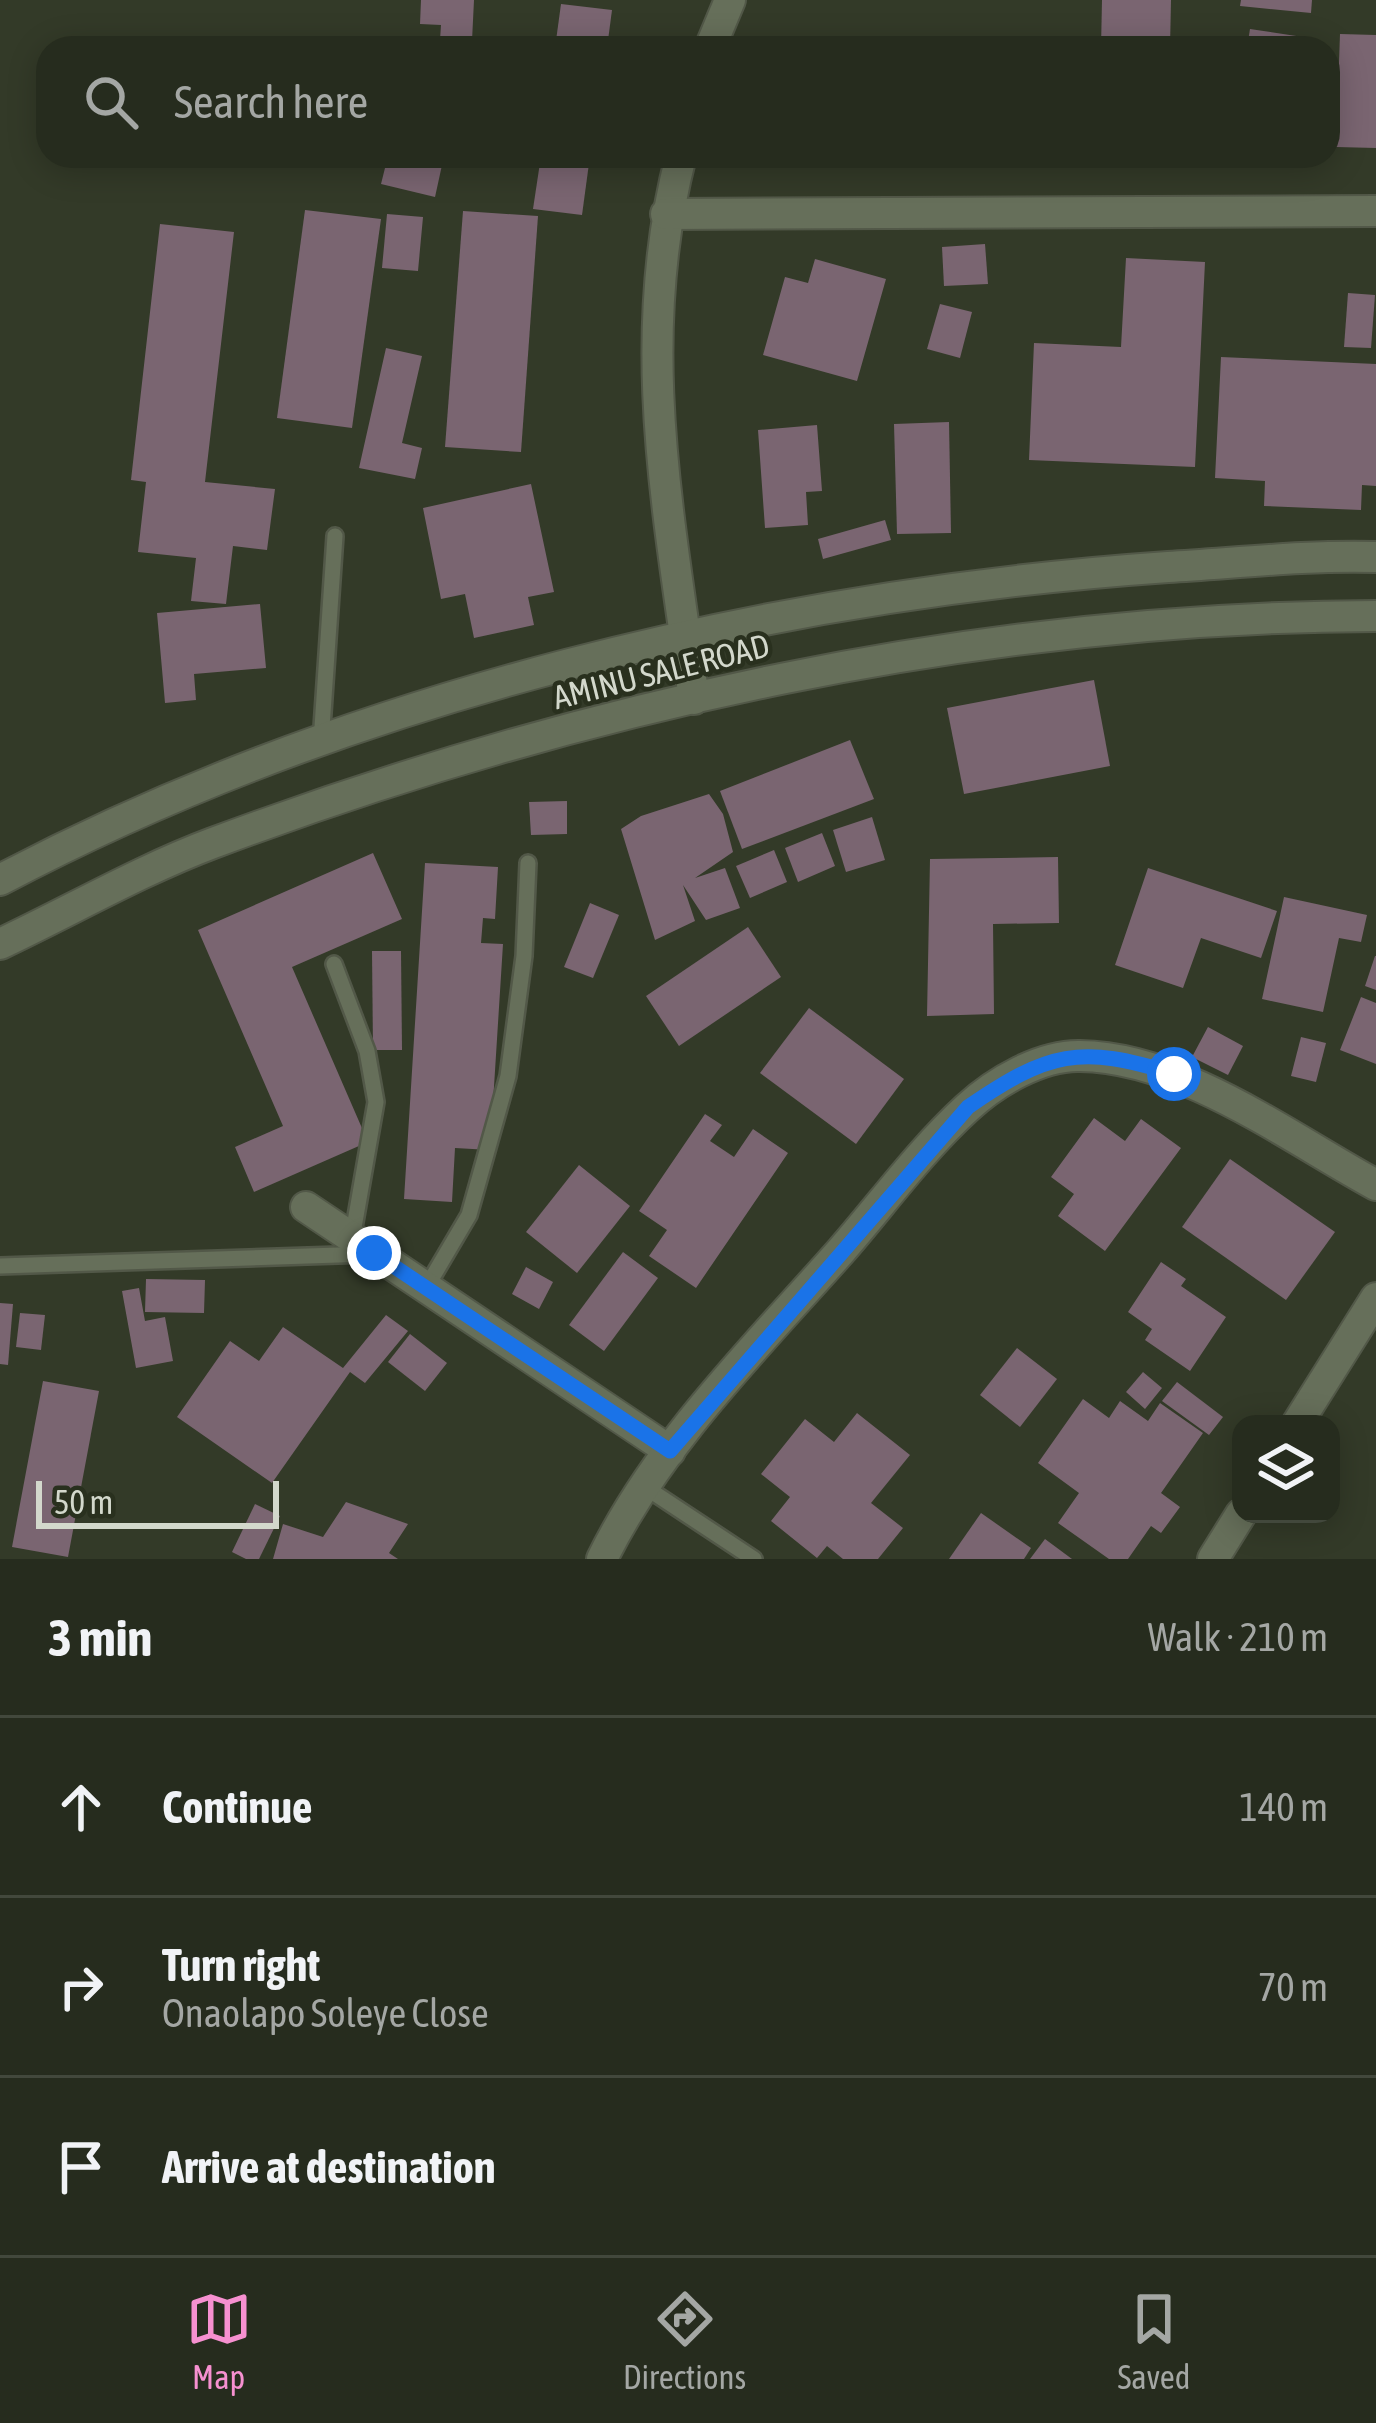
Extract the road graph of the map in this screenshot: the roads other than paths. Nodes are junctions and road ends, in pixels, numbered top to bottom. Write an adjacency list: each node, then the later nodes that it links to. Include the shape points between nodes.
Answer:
1 (730, 0): 2 (street)
2 (715, 36)
3 (678, 168): 5 (street)
4 (1376, 211): 5 (street)
5 (666, 214): 9 (street, via 656,428)
6 (334, 536): 11 (lane)
7 (1376, 557): 9 (street, AMINU SALE ROAD, via 978,584)
8 (1376, 616): 10 (street, AMINU SALE ROAD, via 1239,616 992,645 776,677)
9 (685, 634): 10 (street); 11 (street, AMINU SALE ROAD)
10 (694, 699): 14 (street, AMINU SALE ROAD, via 464,760 210,844)
11 (321, 742): 13 (street, AMINU SALE ROAD)
12 (528, 863): 20 (lane, via 508,1076 470,1215)
13 (0, 880)
14 (0, 944)
15 (334, 964): 18 (lane, via 368,1051 376,1102)
16 (1376, 1185): 23 (street, via 1158,1069 1074,1055 1024,1069 968,1107)
17 (306, 1208): 18 (street)
18 (363, 1246): 19 (lane); 20 (street)
19 (0, 1266)
20 (426, 1288): 23 (street)
21 (1376, 1298): 22 (street)
22 (1303, 1415)
23 (670, 1451): 24 (street)
24 (645, 1487): 26 (street); 27 (lane)
25 (1235, 1523): 28 (street)
26 (602, 1559)
27 (754, 1559)
28 (1213, 1559)

